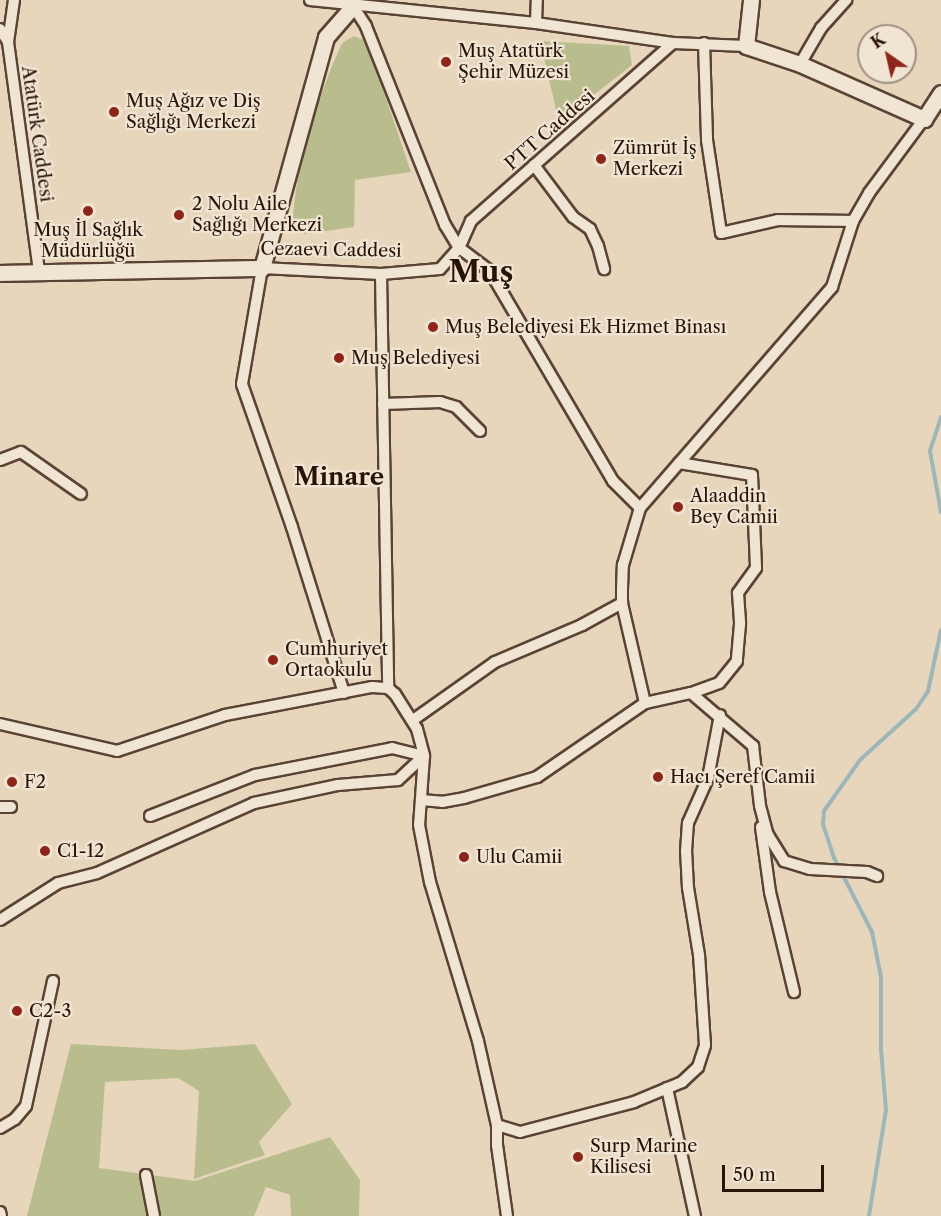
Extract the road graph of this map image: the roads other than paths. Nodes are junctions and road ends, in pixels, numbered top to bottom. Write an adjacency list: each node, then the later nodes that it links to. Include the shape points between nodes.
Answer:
1 (14, 0): 9 (street, Atatürk Caddesi)
2 (310, 0): 6 (street)
3 (537, 0): 7 (street)
4 (751, 0): 12 (street)
5 (846, 0): 13 (street, via 821,28)
6 (353, 3): 7 (street); 18 (street, via 366,26 445,225); 19 (street, via 326,37)
7 (536, 23): 10 (street)
8 (0, 29): 9 (street)
9 (8, 42): 21 (street, Atatürk Caddesi)
10 (673, 43): 11 (street); 16 (street, PTT Caddesi)
11 (704, 43): 12 (street); 17 (street, via 707,140 721,233 778,220)
12 (746, 46): 13 (street)
13 (800, 64): 15 (street)
14 (941, 93): 15 (street)
15 (924, 119): 17 (street)
16 (534, 165): 18 (street, PTT Caddesi, via 471,221); 20 (street, via 573,217 590,229)
17 (853, 221): 27 (street, via 832,287)
18 (459, 248): 23 (street, Cezaevi Caddesi, via 440,269); 29 (street, via 490,271 613,481)
19 (262, 268): 21 (street, Cezaevi Caddesi); 23 (street, Cezaevi Caddesi); 32 (street, via 242,384)
20 (604, 269)
21 (39, 272): 22 (street, Cezaevi Caddesi)
22 (0, 273)
23 (381, 274): 24 (street)
24 (383, 404): 25 (street, via 440,402 456,407); 31 (street)
25 (480, 431)
26 (0, 460): 28 (street, via 21,452)
27 (679, 463): 29 (street); 33 (street, via 752,475 756,568 738,593 736,661 719,683)
28 (81, 494)
29 (640, 508): 30 (street, via 623,565)
30 (622, 603): 34 (street); 36 (street, via 582,625 495,662)
31 (388, 688): 32 (street); 36 (street)
32 (344, 693): 37 (street, via 225,715 117,751)
33 (691, 693): 34 (street); 35 (street)
34 (645, 704): 39 (street, via 537,777 464,798)
35 (720, 716): 40 (street, via 753,746); 46 (street, via 708,778 688,823 686,852 705,1045 698,1067 682,1082)
36 (413, 720): 38 (street)
37 (0, 724)
38 (423, 756): 39 (street); 41 (street, via 392,748 255,775); 43 (street, via 398,780 338,786 254,803 97,873 58,883)
39 (421, 800): 47 (street, via 419,825 430,882 478,1041)
40 (760, 806): 42 (street, via 768,835 784,861 810,869); 45 (street, via 770,892)
41 (150, 816)
42 (872, 874)
43 (0, 920)
44 (53, 981): 48 (street, via 26,1106)
45 (794, 992)
46 (667, 1088): 47 (street, via 634,1102 520,1132); 52 (street)
47 (497, 1125): 51 (street)
48 (0, 1128)
49 (146, 1175): 50 (street)
50 (154, 1216)
51 (507, 1216)
52 (695, 1216)

